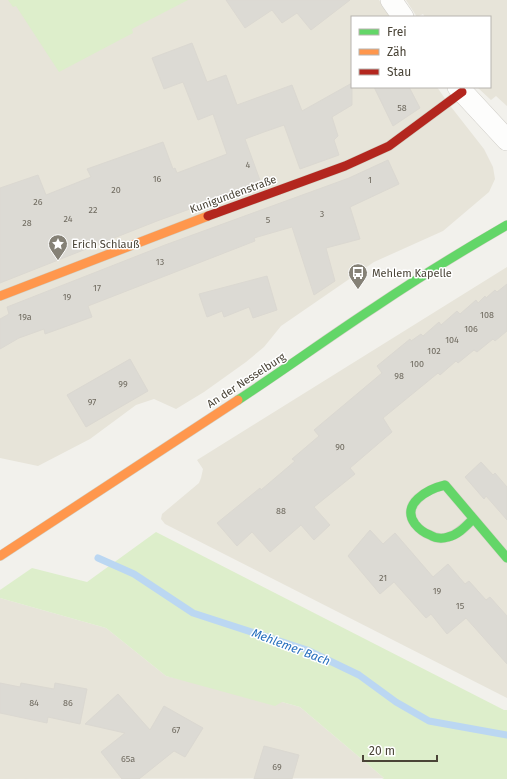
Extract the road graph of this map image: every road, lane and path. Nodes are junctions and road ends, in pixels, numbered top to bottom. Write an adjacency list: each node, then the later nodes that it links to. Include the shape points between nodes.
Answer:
1 (391, 0): 2 (street)
2 (402, 16)
3 (460, 89): 4 (street); 6 (street, Kunigundenstraße, via 389,146 345,166 161,233)
4 (507, 140)
5 (507, 225): 8 (street, An der Nesselburg, via 374,307 290,366)
6 (0, 296)
7 (473, 519): 7 (street, via 454,535 435,539 417,527 410,516 414,502 435,487 444,485); 9 (street)
8 (0, 556)
9 (507, 558)

